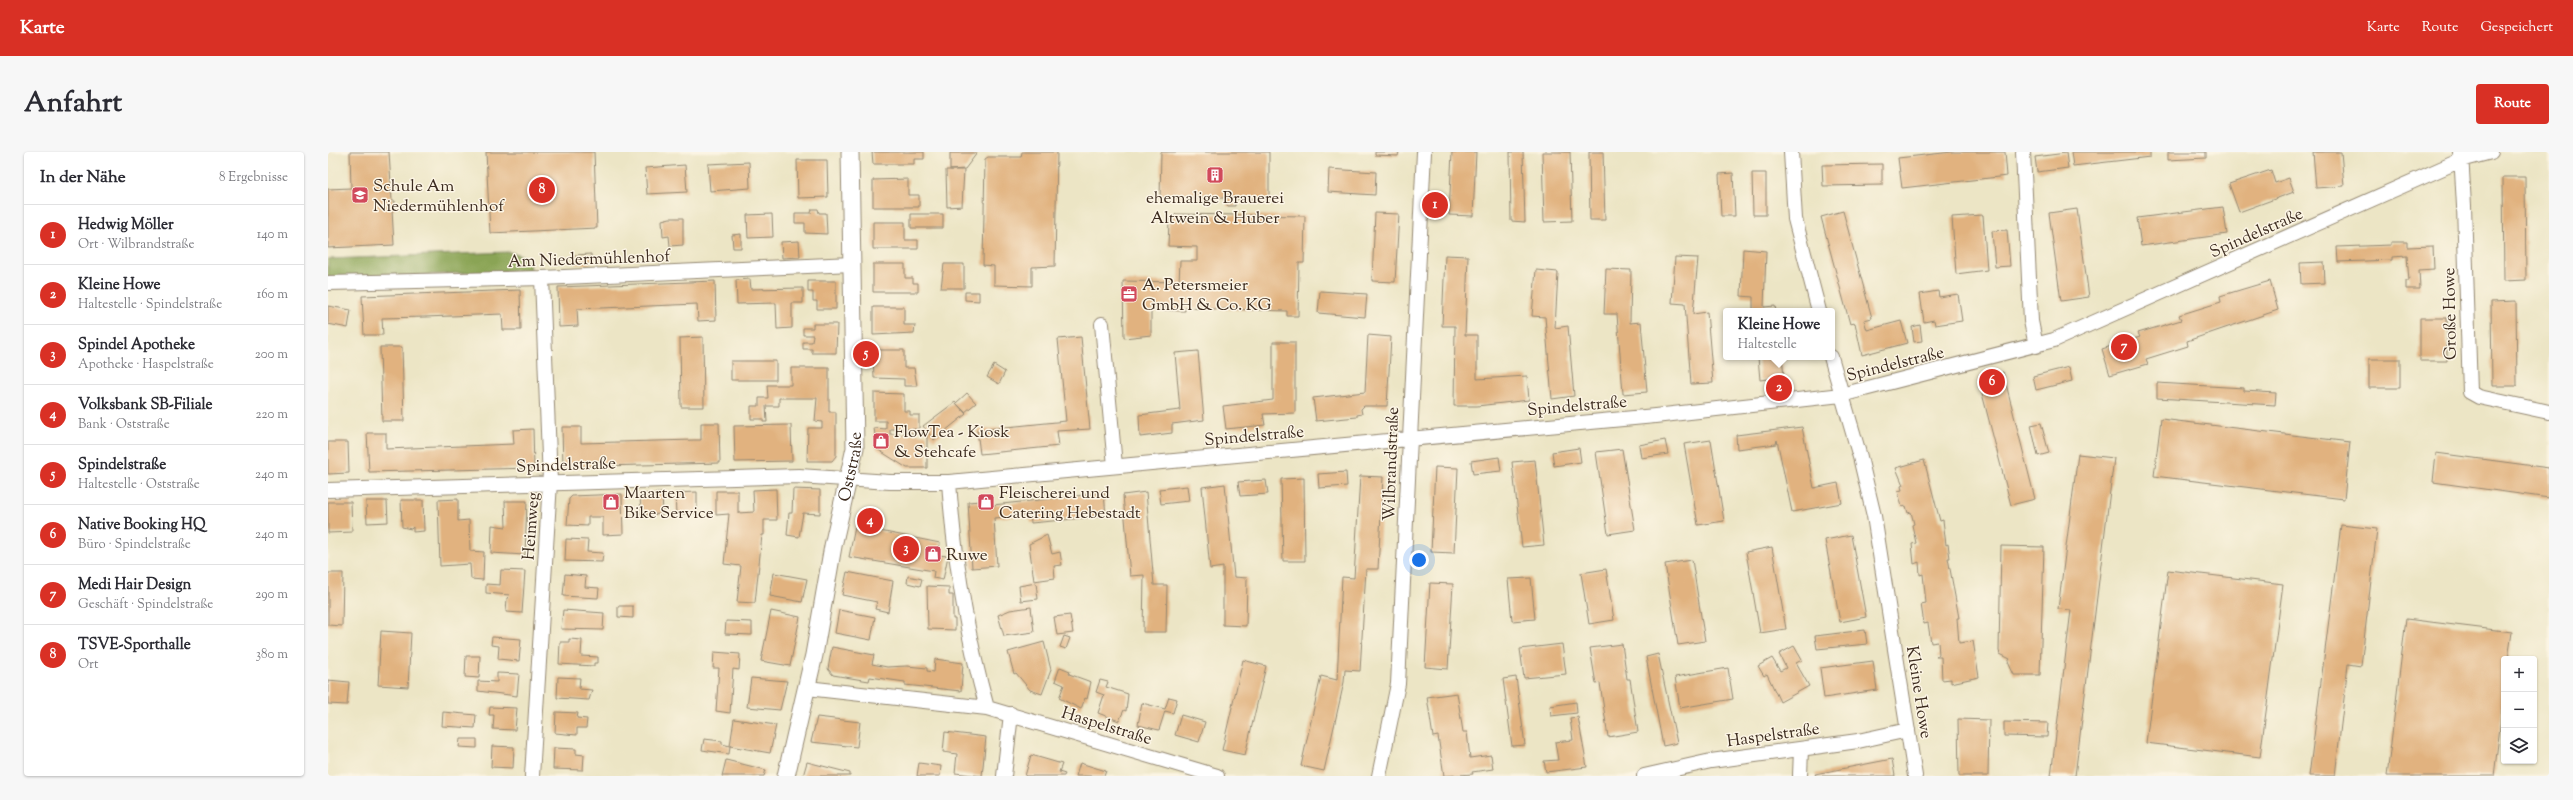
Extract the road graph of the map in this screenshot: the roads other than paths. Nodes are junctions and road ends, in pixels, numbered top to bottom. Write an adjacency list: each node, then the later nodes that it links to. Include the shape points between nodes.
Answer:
1 (850, 152): 7 (street, Oststraße)
2 (1424, 152): 16 (street, Wilbrandstraße)
3 (1791, 152): 10 (street, via 1795,219)
4 (2023, 152): 12 (street, via 2030,321)
5 (2491, 152): 6 (street, Spindelstraße)
6 (2461, 156): 12 (street, Spindelstraße, via 2177,288); 15 (street, Große Howe, via 2470,392 2479,397)
7 (852, 264): 8 (street, Am Niedermühlenhof); 18 (street, Oststraße, via 855,448)
8 (542, 278): 9 (street, Am Niedermühlenhof); 19 (street, Heimweg)
9 (328, 283)
10 (1818, 308)
11 (1102, 324): 17 (street)
12 (2036, 346): 14 (street, Spindelstraße)
13 (1832, 360): 14 (street, Kleine Howe)
14 (1841, 395): 16 (street, Spindelstraße, via 1683,413); 25 (street, Kleine Howe, via 1860,457 1874,516)
15 (2549, 412)
16 (1409, 438): 17 (street, Spindelstraße); 31 (street, Wilbrandstraße, via 1398,684)
17 (1115, 466): 20 (street, Spindelstraße)
18 (849, 479): 19 (street, Spindelstraße, via 799,476); 20 (street, Spindelstraße); 22 (street, Oststraße, via 833,546)
19 (550, 482): 21 (street, Spindelstraße); 27 (street, Heimweg)
20 (949, 482): 23 (street, via 951,512 972,648)
21 (328, 490)
22 (807, 688): 23 (street, Haspelstraße); 28 (street, Oststraße)
23 (986, 708): 24 (street, Haspelstraße)
24 (1011, 714): 29 (street); 30 (street, Haspelstraße)
25 (1908, 730): 26 (street, Haspelstraße); 34 (street, Kleine Howe)
26 (1801, 749): 32 (street, Haspelstraße, via 1711,761); 33 (street)
27 (532, 776)
28 (786, 776)
29 (1004, 776)
30 (1217, 776)
31 (1379, 776)
32 (1644, 776)
33 (1800, 776)
34 (1915, 776)

